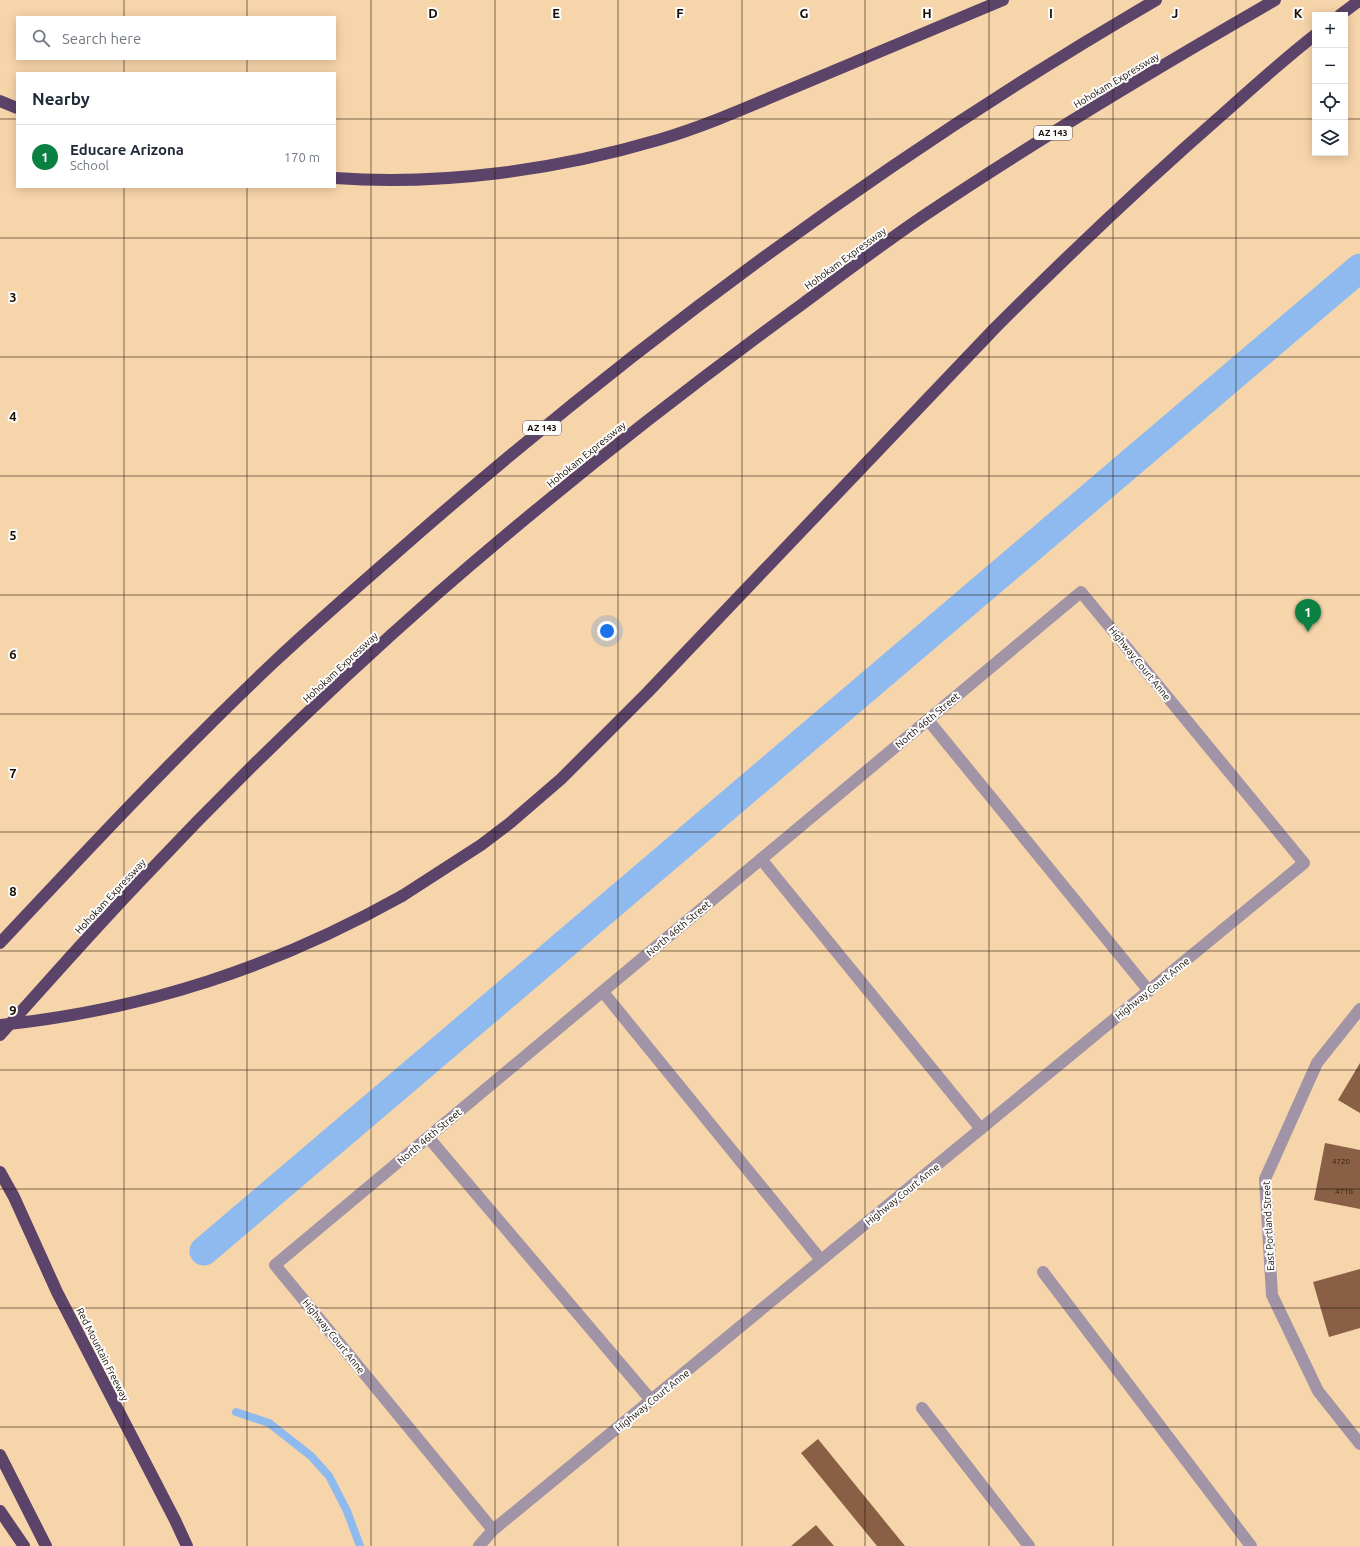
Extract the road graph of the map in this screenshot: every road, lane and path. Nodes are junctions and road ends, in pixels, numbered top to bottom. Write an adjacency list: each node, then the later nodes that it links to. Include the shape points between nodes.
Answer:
1 (1003, 0): 9 (highway, via 740,111 626,148 570,161 484,174 434,178)
2 (1156, 0): 13 (highway, AZ 143, via 1068,52 986,105 750,266 513,452 274,663 129,806)
3 (1275, 0): 18 (highway, Hohokam Expressway / AZ 143, via 1095,107 921,218 675,398 593,464 437,594 289,731 146,875)
4 (1360, 0): 5 (highway)
5 (1344, 12)
6 (1312, 38): 17 (highway, bridge, via 1146,181 1047,275 647,693 561,779 481,845 402,896 359,920 222,978 127,1005)
7 (0, 101): 8 (highway)
8 (16, 108)
9 (336, 178)
10 (1081, 592): 11 (street, North 46th Street); 14 (street, Highway Court Anne, via 1304,863)
11 (928, 720): 12 (street, North 46th Street); 14 (street)
12 (761, 859): 15 (street, North 46th Street); 19 (street)
13 (0, 943)
14 (1148, 991): 19 (street, Highway Court Anne)
15 (603, 992): 20 (street, North 46th Street); 24 (street)
16 (1360, 1009): 29 (street, East Portland Street, via 1317,1063 1265,1179 1272,1295 1318,1391)
17 (0, 1025)
18 (0, 1036)
19 (981, 1129): 24 (street, Highway Court Anne)
20 (428, 1137): 25 (street, North 46th Street); 27 (street)
21 (0, 1165): 23 (highway)
22 (0, 1172): 23 (highway, Red Mountain Freeway)
23 (14, 1197): 35 (highway, Red Mountain Freeway, via 58,1292)
24 (821, 1260): 27 (street, Highway Court Anne)
25 (275, 1265): 32 (street, Highway Court Anne)
26 (1043, 1272): 38 (street)
27 (651, 1400): 32 (street, Highway Court Anne)
28 (922, 1408): 37 (street)
29 (1360, 1444)
30 (0, 1455): 34 (highway)
31 (0, 1511): 33 (highway)
32 (493, 1530): 36 (street)
33 (24, 1546)
34 (46, 1546)
35 (187, 1546)
36 (479, 1546)
37 (1029, 1546)
38 (1251, 1546)

